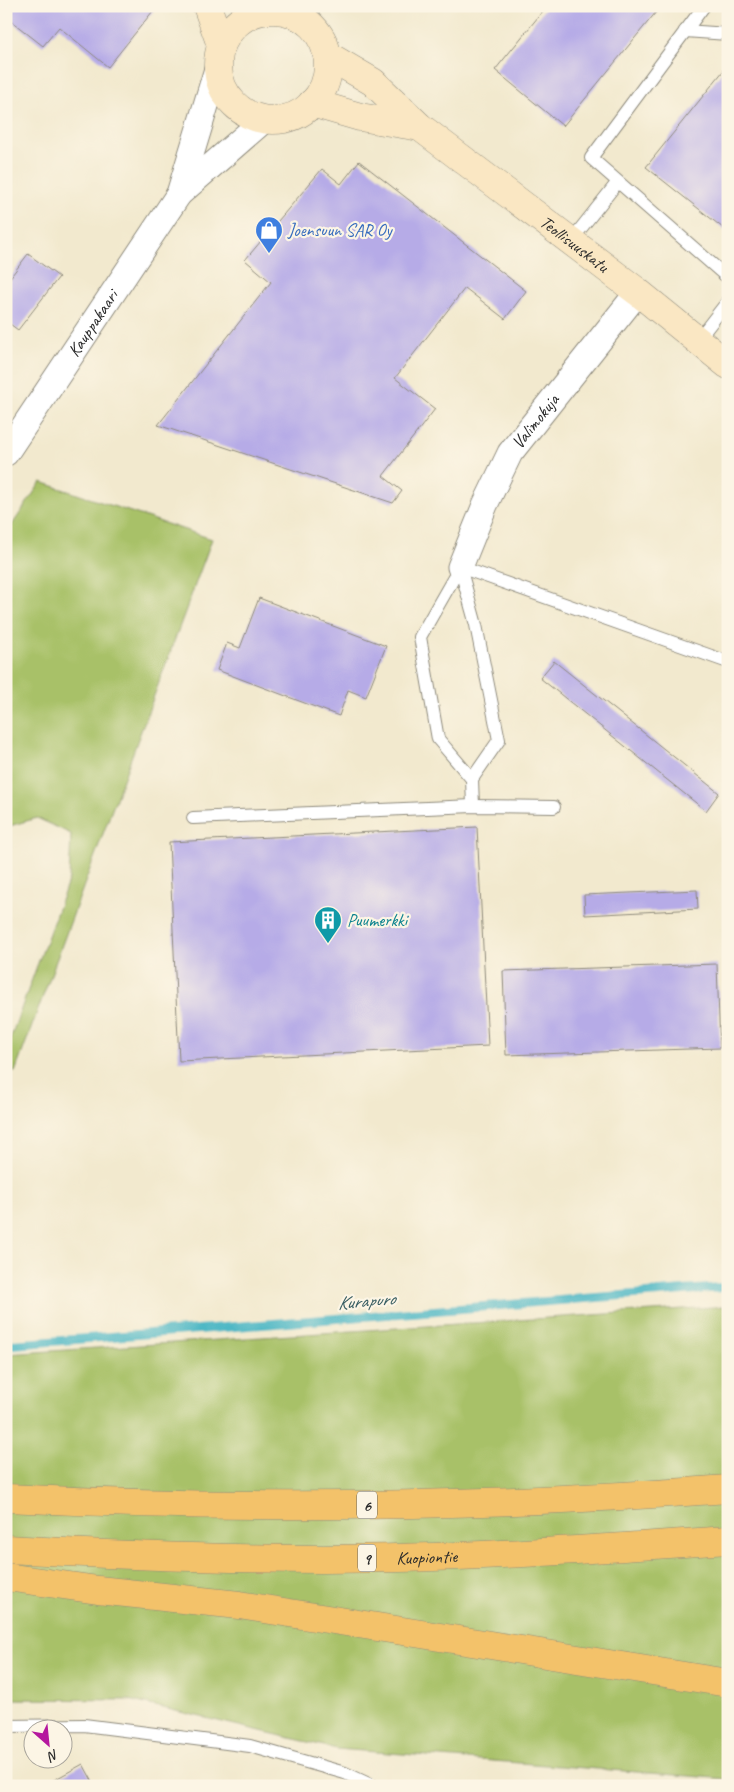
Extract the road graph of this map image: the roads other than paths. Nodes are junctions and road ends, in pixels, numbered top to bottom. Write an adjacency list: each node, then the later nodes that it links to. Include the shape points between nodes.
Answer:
1 (207, 6): 7 (street)
2 (704, 6): 4 (lane)
3 (266, 8): 6 (street, via 291,12 302,18 314,28); 7 (street, via 239,20 228,31)
4 (685, 31): 5 (lane); 11 (lane, via 591,158)
5 (728, 34)
6 (327, 55): 8 (street, via 328,72); 10 (street, Teollisuuskatu, via 373,82)
7 (219, 57): 9 (street, via 222,87 232,102 247,114); 12 (street, Kauppakaari)
8 (312, 103): 9 (street, via 298,114); 10 (street, Teollisuuskatu, via 360,117)
9 (264, 120): 12 (street, Kauppakaari)
10 (420, 126): 13 (street, Teollisuuskatu)
11 (617, 183): 13 (lane); 14 (lane)
12 (179, 194): 19 (street, Kauppakaari)
13 (570, 242): 15 (street, Teollisuuskatu)
14 (727, 277)
15 (638, 292): 17 (street, Teollisuuskatu); 20 (street, Valimokuja, via 510,453)
16 (728, 301): 17 (lane)
17 (697, 340): 18 (street, Teollisuuskatu)
18 (728, 365)
19 (6, 453)
20 (460, 567): 21 (lane); 22 (lane, via 476,624 500,740); 22 (lane, via 420,637 438,739)
21 (728, 662)
22 (472, 779): 23 (lane)
23 (473, 806): 24 (lane); 25 (lane)
24 (554, 807)
25 (192, 818)
26 (728, 1489): 27 (highway, 6, via 608,1498 317,1506)
27 (6, 1498)
28 (728, 1540): 29 (highway, Kuopiontie / 9, via 464,1556 324,1559 106,1555)
29 (6, 1549)
30 (6, 1577): 31 (highway, via 248,1606)
31 (728, 1683)
32 (6, 1726): 33 (lane, via 84,1725 250,1746 345,1773)
33 (373, 1786)

